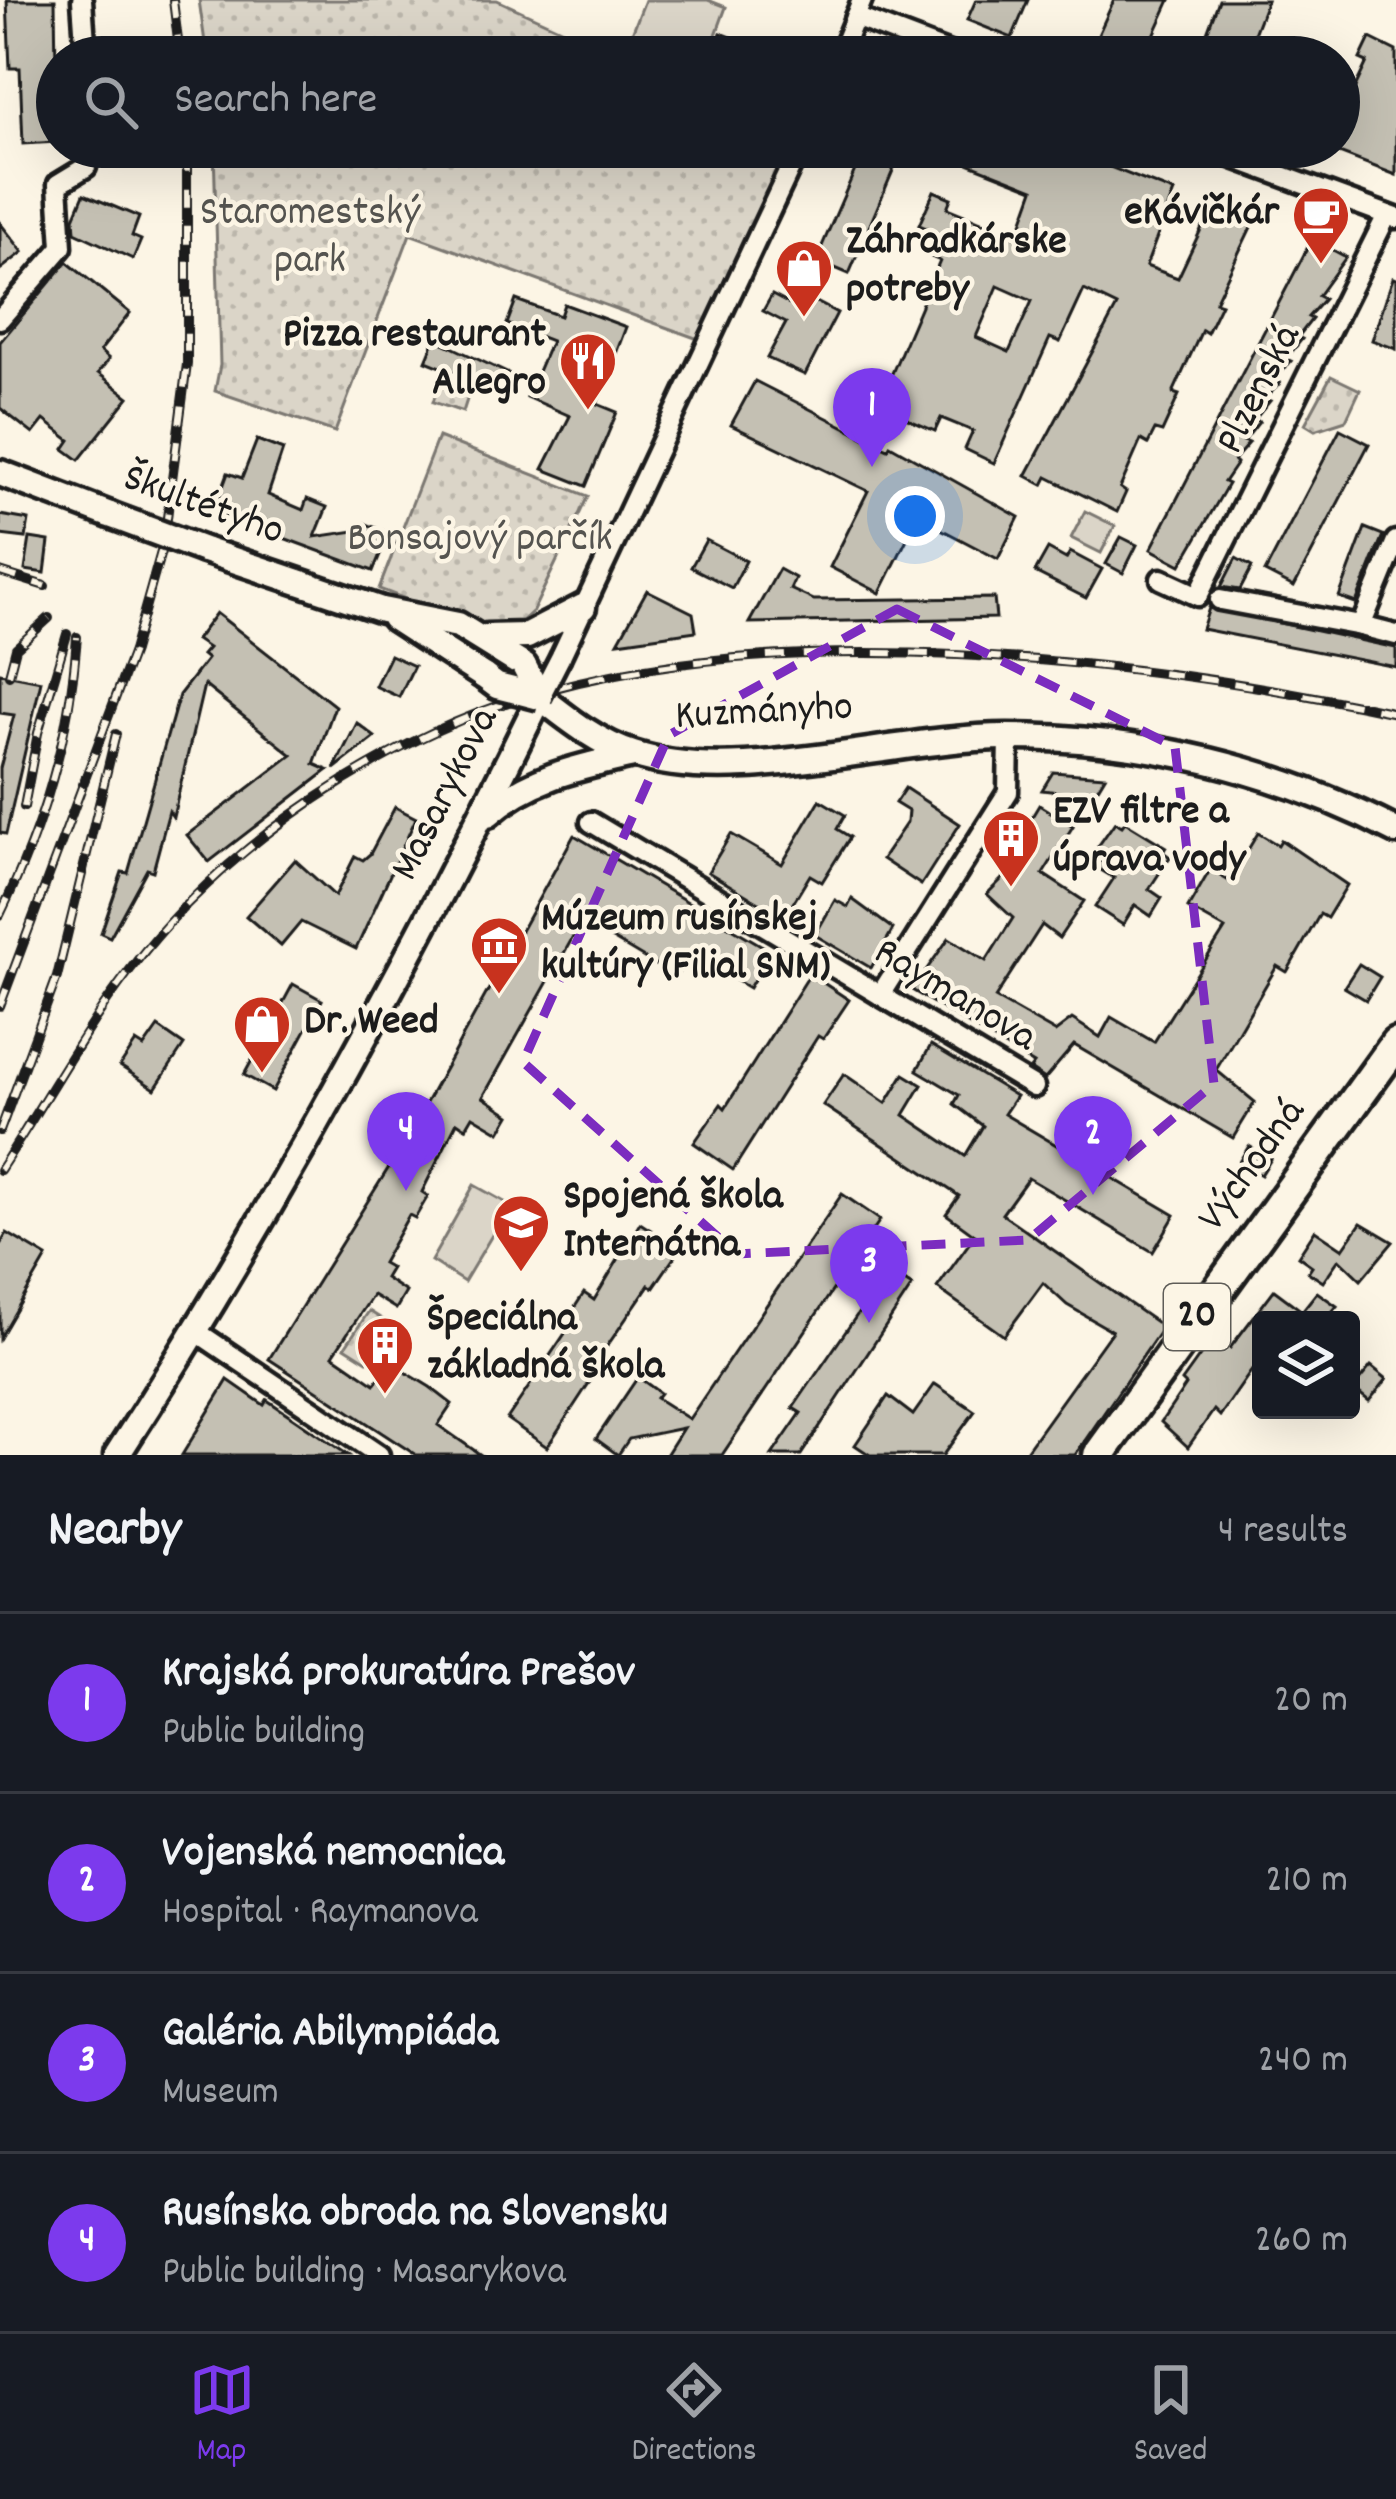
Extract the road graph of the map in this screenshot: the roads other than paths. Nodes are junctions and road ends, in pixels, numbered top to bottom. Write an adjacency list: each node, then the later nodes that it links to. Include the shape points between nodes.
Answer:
1 (82, 0): 3 (street)
2 (859, 9): 4 (street)
3 (85, 36)
4 (916, 36)
5 (84, 168): 9 (street, via 58,184 62,247)
6 (790, 168): 14 (street, Masarykova)
7 (1260, 168): 8 (street, Plzenská)
8 (1392, 217): 12 (street, Plzenská, via 1198,596)
9 (0, 320)
10 (0, 473): 15 (street, Škultétyho, bridge)
11 (1396, 541): 16 (street)
12 (1160, 579)
13 (1220, 600): 16 (street)
14 (583, 607): 18 (street, via 527,636); 19 (street, Masarykova, bridge)
15 (382, 610): 18 (street, Škultétyho); 19 (street, Škultétyho, bridge, via 496,686)
16 (1361, 626): 17 (street)
17 (1396, 635)
18 (484, 637): 19 (street, Škultétyho, bridge, via 524,666)
19 (540, 697): 21 (street, Kuzmányho); 22 (street, Masarykova)
20 (1010, 737): 21 (street, Kuzmányho, via 734,764); 24 (street, Kuzmányho, via 1196,757 1316,794); 25 (street, via 1008,792)
21 (634, 754): 22 (street, via 561,772 510,795)
22 (482, 819): 28 (street, Masarykova)
23 (591, 821): 25 (street, Raymanova)
24 (1396, 831)
25 (880, 995): 27 (street, Raymanova)
26 (1396, 1044): 31 (main road, Východná / 20)
27 (1034, 1087)
28 (196, 1332): 29 (street, Masarykova); 30 (street)
29 (117, 1455)
30 (379, 1455)
31 (1099, 1455)

